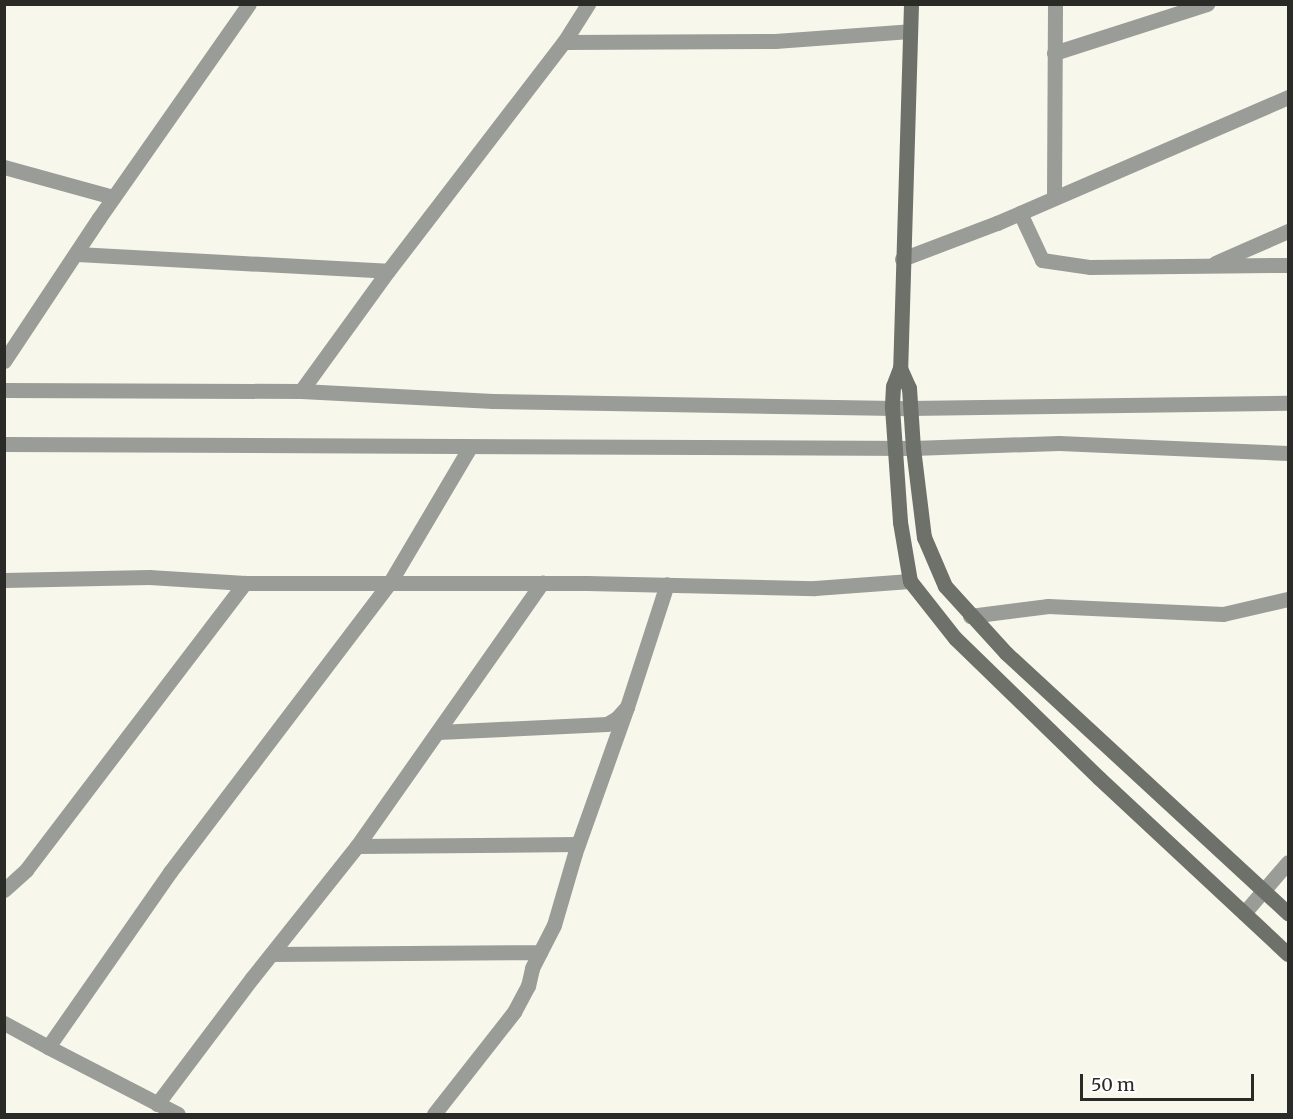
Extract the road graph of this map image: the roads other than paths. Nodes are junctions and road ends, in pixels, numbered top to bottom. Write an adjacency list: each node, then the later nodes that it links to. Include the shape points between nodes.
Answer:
1 (249, 4): 11 (street)
2 (588, 4): 7 (street)
3 (911, 4): 6 (street)
4 (1054, 4): 8 (street)
5 (1207, 4): 8 (street)
6 (910, 31): 7 (street, via 775,41); 16 (street)
7 (564, 42): 19 (street)
8 (1054, 53): 12 (street)
9 (1288, 97): 12 (street)
10 (4, 167): 11 (street)
11 (113, 197): 15 (street)
12 (1054, 197): 13 (street)
13 (1020, 213): 16 (street); 18 (street, via 1042,260 1090,267)
14 (1288, 231): 18 (street)
15 (77, 254): 19 (street); 20 (street)
16 (902, 259): 21 (street)
17 (1288, 265): 18 (street)
18 (1209, 266)
19 (388, 271): 23 (street)
20 (4, 361)
21 (900, 368): 25 (street, via 893,386); 26 (street, via 909,388)
22 (4, 390): 23 (street)
23 (301, 391): 25 (street, via 493,401)
24 (1288, 402): 26 (street)
25 (892, 407): 26 (street); 29 (street)
26 (909, 408): 30 (street)
27 (4, 444): 28 (street)
28 (470, 447): 29 (street); 36 (street)
29 (893, 447): 30 (street); 33 (street)
30 (913, 447): 31 (street, via 1059,443); 39 (street, via 924,537 945,586)
31 (1288, 453)
32 (5, 580): 34 (street, via 149,577)
33 (910, 581): 37 (street, via 815,588); 47 (street, via 955,638)
34 (245, 583): 36 (street); 45 (street, via 33,860)
35 (542, 583): 36 (street); 37 (street); 41 (street)
36 (389, 584): 53 (street, via 170,872)
37 (667, 584): 40 (street)
38 (1288, 599): 39 (street, via 1223,614 1048,606)
39 (970, 616): 46 (street)
40 (627, 707): 41 (street, via 607,724); 42 (street)
41 (438, 732): 43 (street)
42 (578, 844): 43 (street); 49 (street, via 554,925)
43 (357, 846): 50 (street)
44 (1288, 862): 46 (street)
45 (4, 890)
46 (1264, 890): 47 (street); 48 (street)
47 (1244, 913): 51 (street)
48 (1288, 913)
49 (540, 952): 50 (street); 56 (street, via 514,1012)
50 (272, 954): 54 (street)
51 (1288, 954)
52 (4, 1023): 53 (street)
53 (48, 1047): 54 (street)
54 (158, 1104): 55 (street)
55 (178, 1114)
56 (434, 1114)

